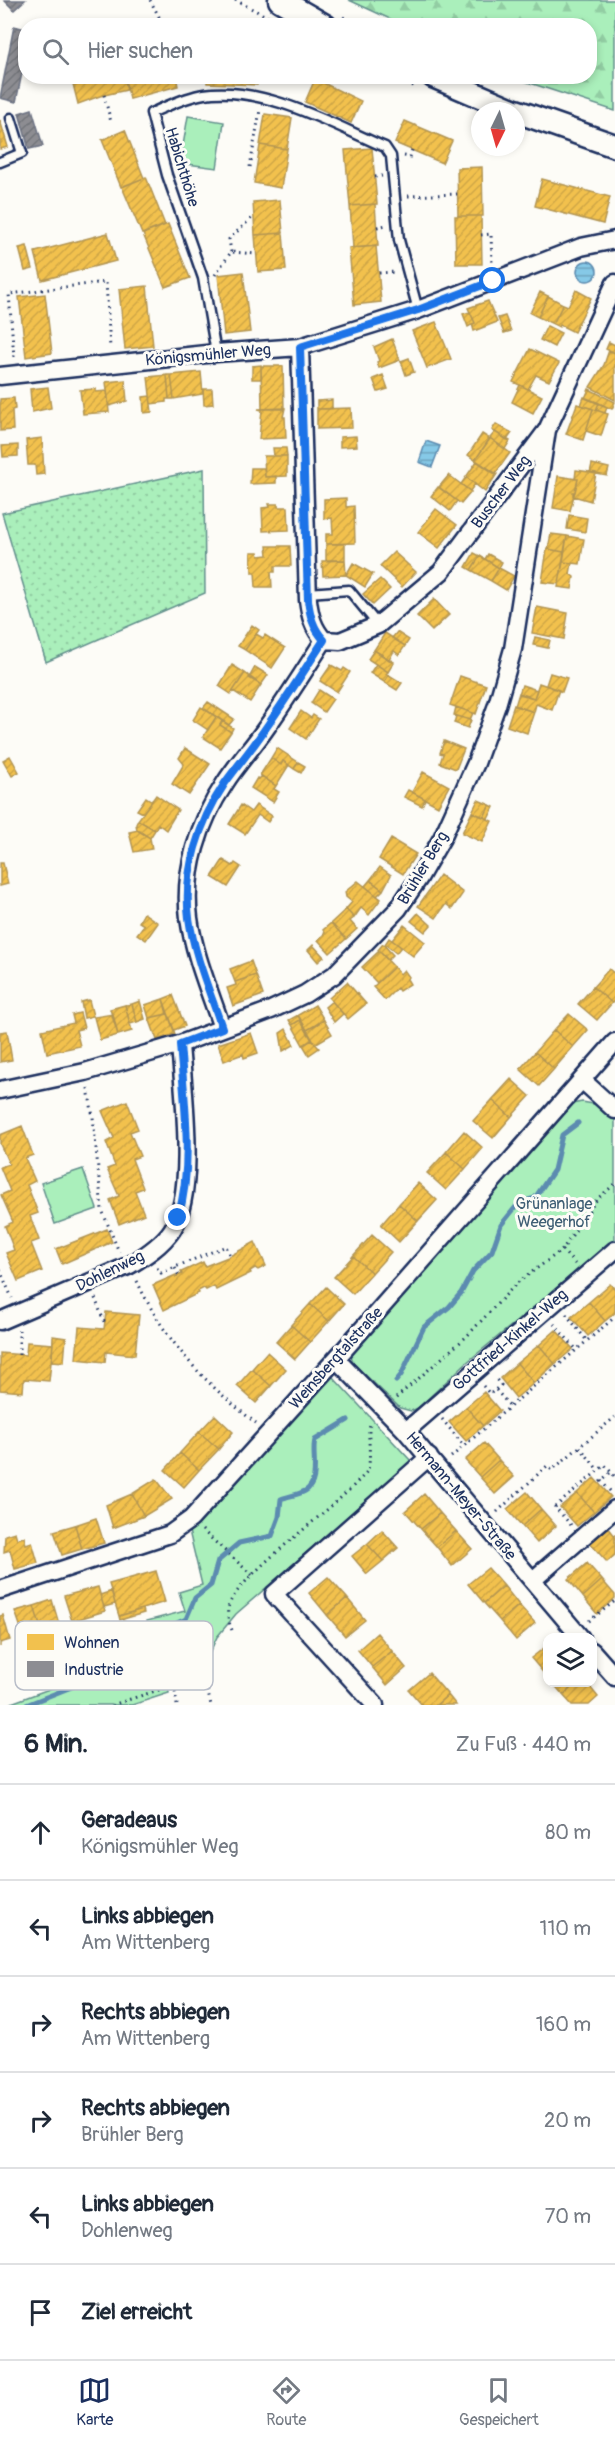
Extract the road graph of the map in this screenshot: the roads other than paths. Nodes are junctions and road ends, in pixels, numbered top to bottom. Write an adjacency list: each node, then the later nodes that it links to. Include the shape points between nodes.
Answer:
1 (277, 10): 2 (main road)
2 (301, 18)
3 (452, 84): 4 (main road)
4 (495, 102)
5 (525, 115): 7 (main road)
6 (11, 118): 8 (lane, via 22,153)
7 (615, 146)
8 (0, 162)
9 (615, 240): 11 (street, Königsmühler Weg, via 581,247)
10 (615, 283): 15 (street, Buscher Weg)
11 (418, 310): 12 (street, Königsmühler Weg); 13 (lane, Habichthöhe, via 399,240 391,156 385,147 296,108 261,99 228,94 189,97 151,113 205,288)
12 (300, 347): 13 (street, Königsmühler Weg); 16 (street)
13 (216, 353): 14 (street, Königsmühler Weg)
14 (8, 375)
15 (547, 430): 17 (street, Buscher Weg, via 441,572); 19 (street, Brühler Berg, via 513,649 476,763 442,838 398,909 334,975 280,1006)
16 (308, 592): 17 (lane, via 349,591); 18 (street, via 310,617)
17 (378, 625): 18 (street, Buscher Weg, via 340,640)
18 (324, 640): 19 (street, via 225,783 193,850 189,881 191,927)
19 (222, 1028): 21 (street, Brühler Berg)
20 (615, 1042): 22 (street, Weinsbergtalstraße)
21 (180, 1044): 23 (street, Brühler Berg, via 85,1072); 26 (street, Dohlenweg, via 186,1189 171,1231 128,1266)
22 (582, 1080): 24 (street); 27 (street, Weinsbergtalstraße)
23 (0, 1090)
24 (615, 1110)
25 (615, 1250): 28 (street, Gottfried-Kinkel-Weg)
26 (0, 1321)
27 (336, 1359): 28 (street, Hermann-Meyer-Straße); 32 (street, Weinsbergtalstraße, via 191,1519 170,1534)
28 (406, 1431): 29 (street, Hermann-Meyer-Straße)
29 (433, 1462): 31 (street, Hermann-Meyer-Straße); 36 (street, via 274,1594)
30 (615, 1509): 31 (street)
31 (532, 1580): 33 (street, Hermann-Meyer-Straße)
32 (0, 1590)
33 (578, 1633)
34 (597, 1657): 35 (street)
35 (615, 1677)
36 (375, 1705)

